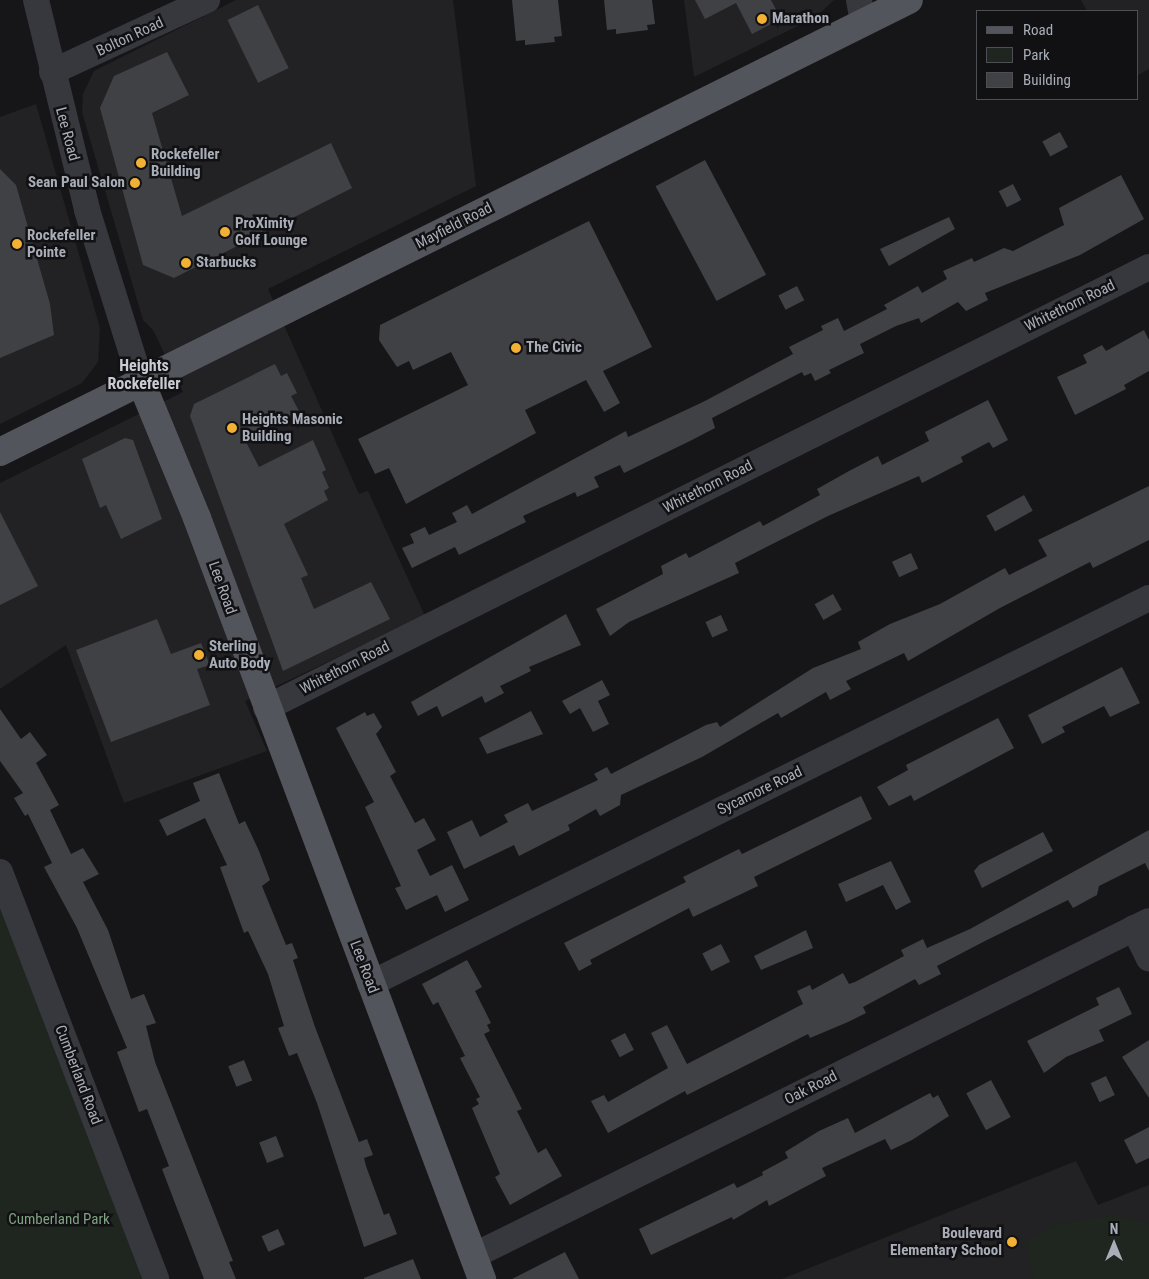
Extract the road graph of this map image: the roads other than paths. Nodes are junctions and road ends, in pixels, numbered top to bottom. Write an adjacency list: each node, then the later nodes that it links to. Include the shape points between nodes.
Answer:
1 (36, 0): 5 (street, Lee Road)
2 (207, 0): 5 (street, Bolton Road)
3 (909, 0): 4 (main road, Mayfield Road)
4 (861, 11): 7 (main road, Mayfield Road)
5 (52, 72): 7 (street, Lee Road, via 87,210)
6 (1149, 267): 10 (street, Whitethorn Road)
7 (141, 382): 8 (main road, Mayfield Road); 10 (main road, Lee Road)
8 (0, 452)
9 (1149, 598): 14 (street, Sycamore Road)
10 (266, 708): 14 (main road, Lee Road)
11 (0, 872): 16 (street, Cumberland Road)
12 (1141, 924): 13 (street); 15 (street, Oak Road)
13 (1149, 959)
14 (370, 984): 15 (main road, Lee Road)
15 (478, 1267)
16 (156, 1279)

